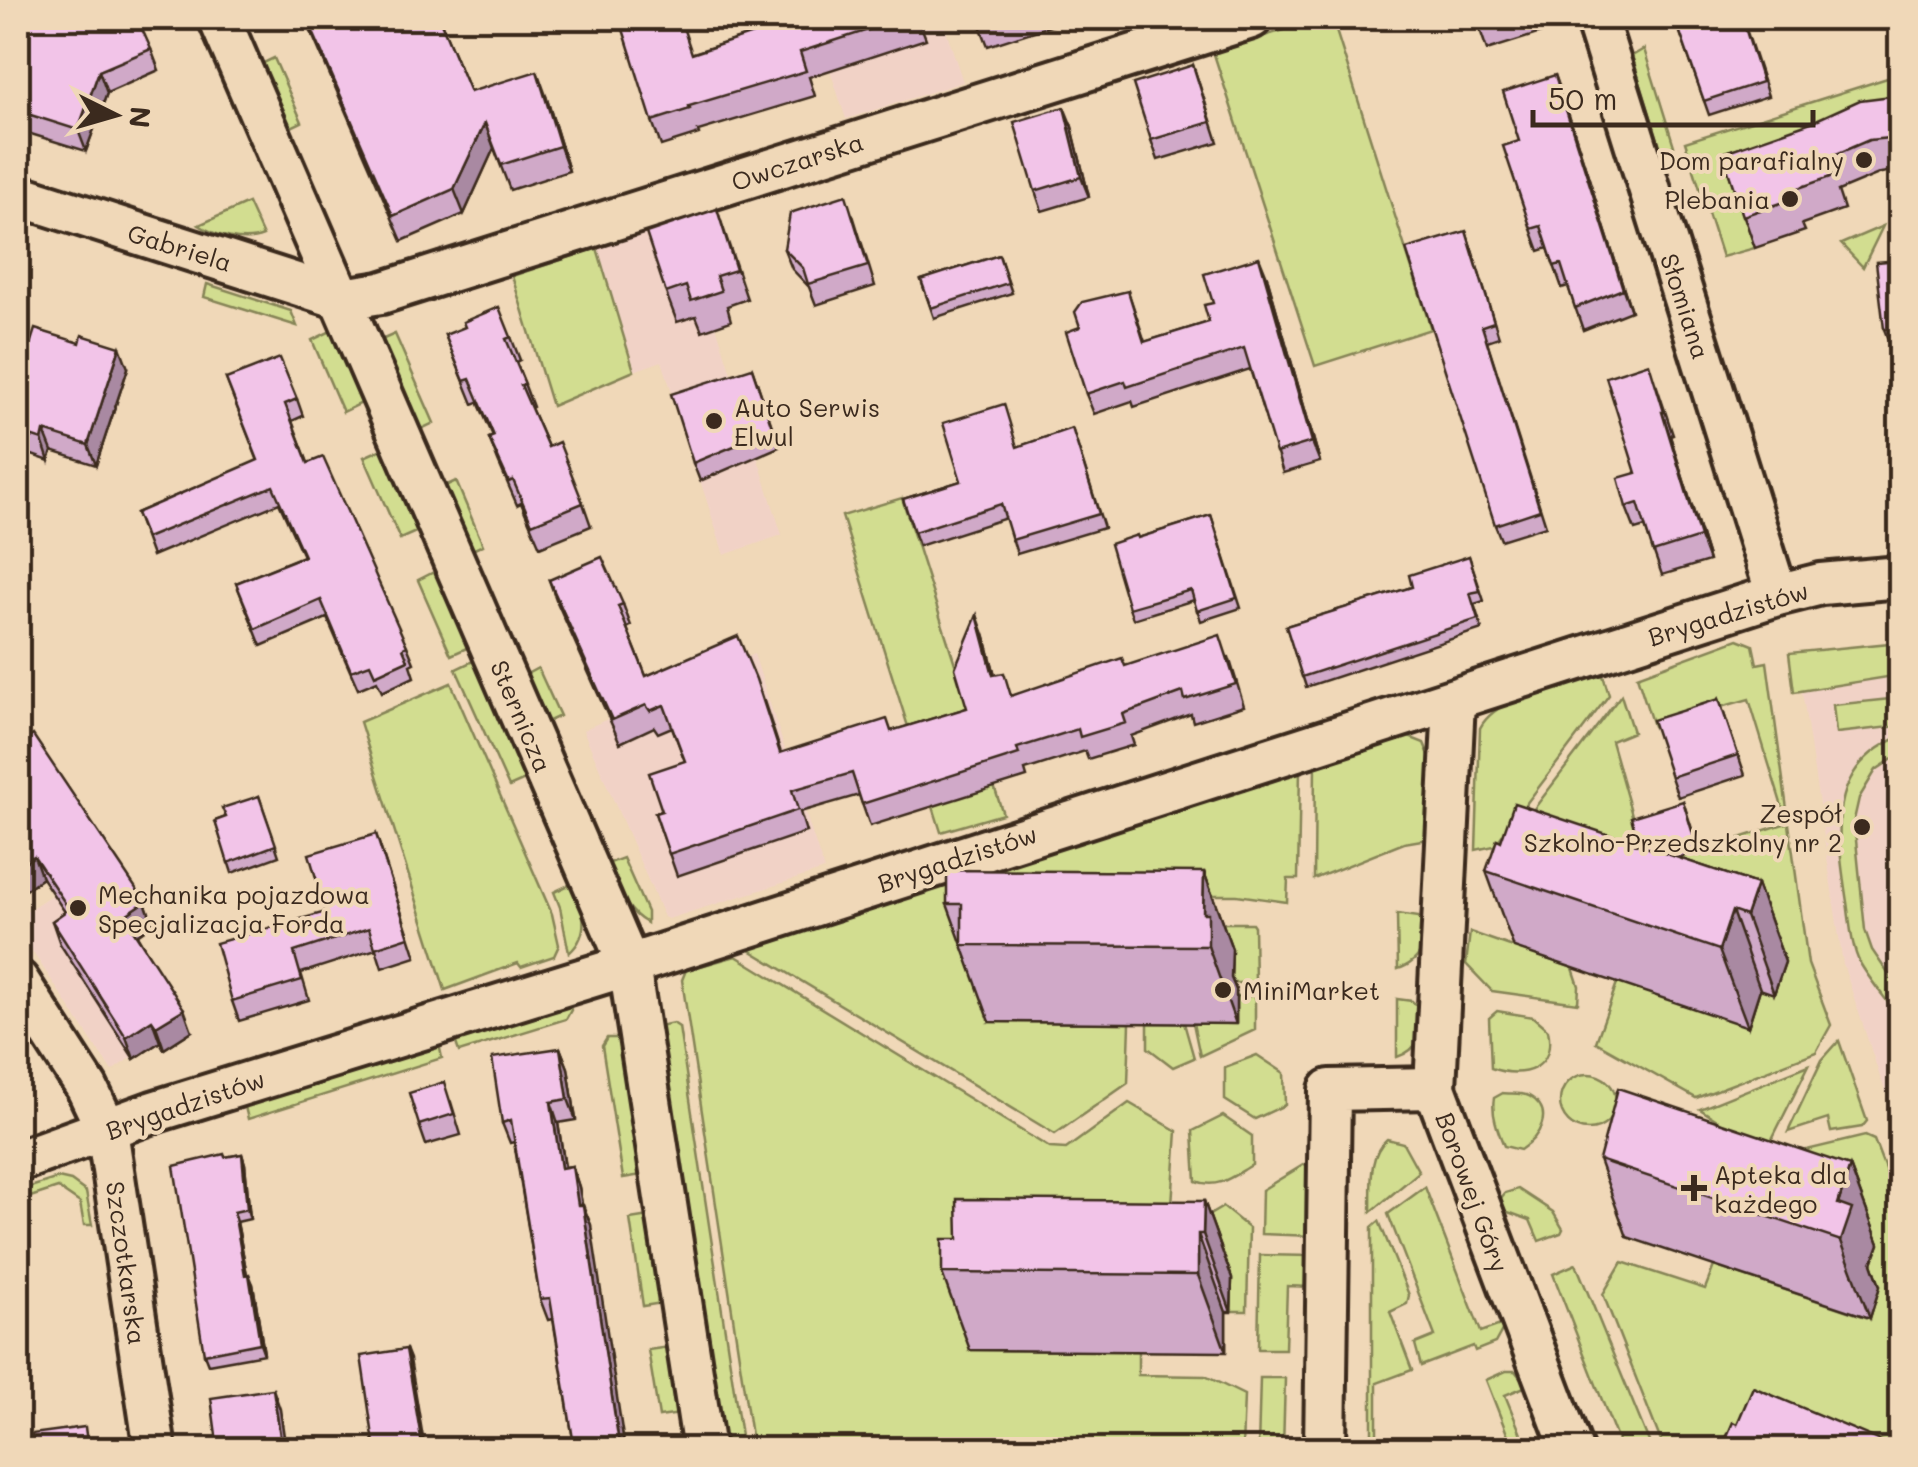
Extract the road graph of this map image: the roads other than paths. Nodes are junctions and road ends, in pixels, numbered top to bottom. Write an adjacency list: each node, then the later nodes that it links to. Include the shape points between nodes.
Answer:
1 (219, 18): 5 (street, Sternicza)
2 (1251, 18): 5 (street, Owczarska, via 381,294)
3 (1596, 18): 7 (street, Słomiana)
4 (18, 195): 5 (street, Gabriela)
5 (342, 299): 9 (street, Sternicza)
6 (1900, 577): 7 (street, Brygadzistów)
7 (1776, 595): 8 (street, Brygadzistów)
8 (1454, 702): 9 (street, Brygadzistów); 11 (street)
9 (629, 965): 12 (street, Brygadzistów); 15 (street, Sternicza)
10 (18, 981): 12 (street, Szczotkarska)
11 (1435, 1088): 16 (street, Borowej Góry, via 1330,1090); 17 (street, Borowej Góry)
12 (107, 1130): 13 (street, Brygadzistów); 14 (street, Szczotkarska)
13 (18, 1161)
14 (155, 1450)
15 (704, 1450)
16 (1325, 1450)
17 (1572, 1450)

